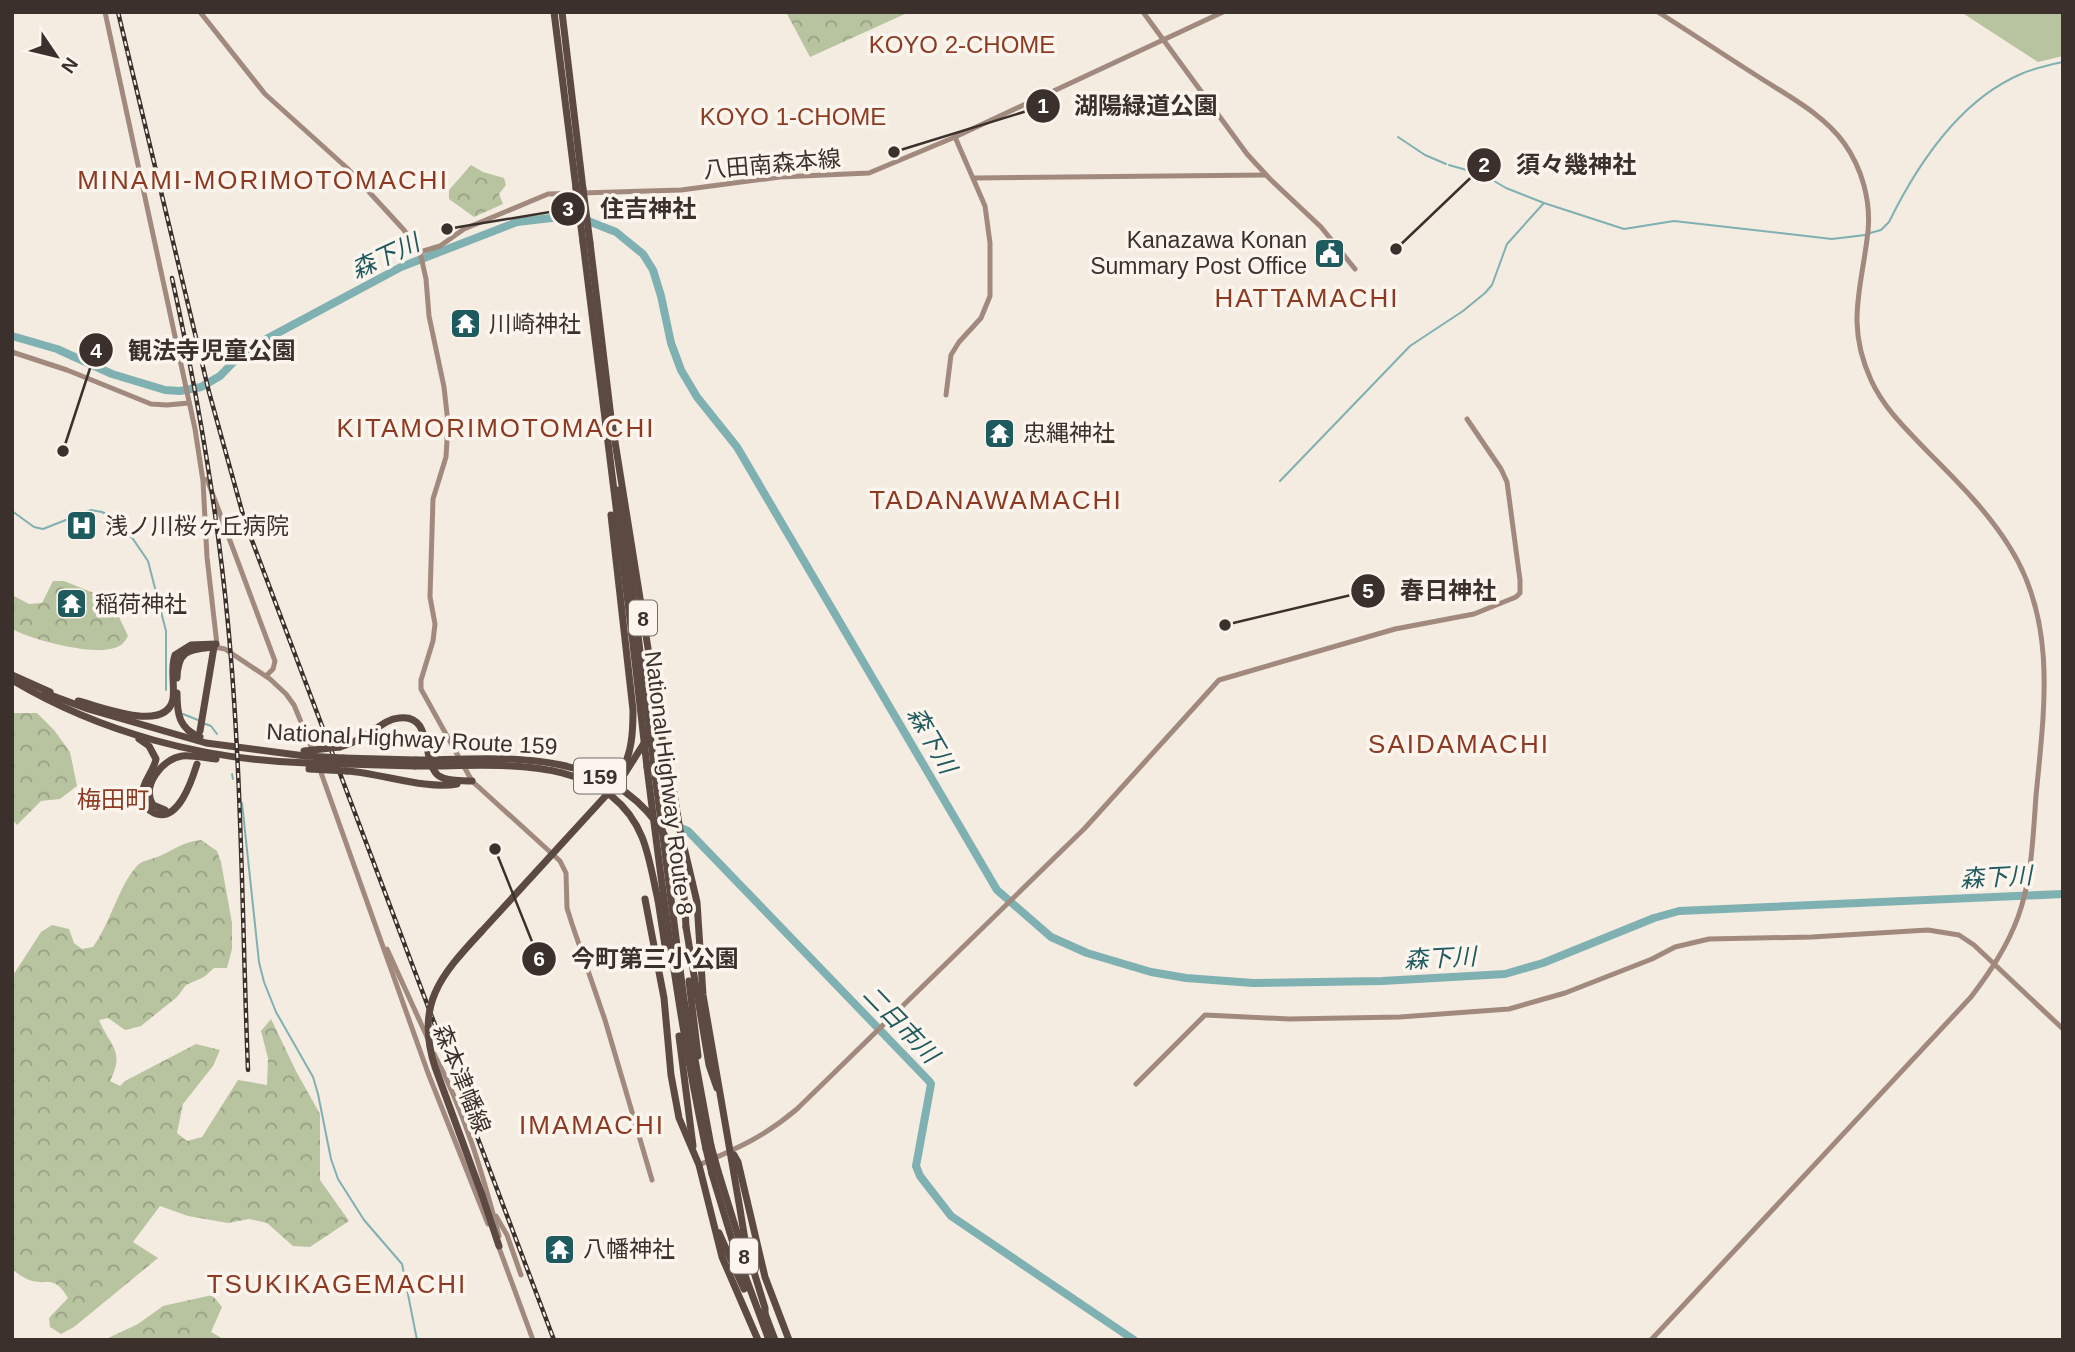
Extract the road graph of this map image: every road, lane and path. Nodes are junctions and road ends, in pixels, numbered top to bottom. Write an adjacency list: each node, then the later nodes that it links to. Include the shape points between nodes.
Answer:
1 (105, 12): 18 (street)
2 (200, 12): 14 (street, via 265,94 347,168)
3 (554, 12): 12 (highway, National Highway Route 8 / 8)
4 (562, 12): 12 (highway, National Highway Route 8 / 8)
5 (1143, 12): 8 (street)
6 (1223, 12): 8 (street, 八田南森本線)
7 (1658, 12): 42 (street, via 1790,97 1829,125 1843,142 1860,171 1868,210 1856,319 1871,380 1902,425 2001,532 2028,582 2045,660 2043,713 2027,881 2019,914)
8 (1163, 40): 9 (street, 八田南森本線); 10 (street)
9 (955, 137): 11 (street); 14 (street, 八田南森本線, via 869,173 780,177 681,190 548,194)
10 (1266, 175): 11 (street); 15 (street, via 1321,227)
11 (974, 178): 17 (street, via 989,234 990,296 981,318 951,355)
12 (579, 188): 13 (highway, National Highway Route 8 / 8, bridge)
13 (586, 242): 20 (highway, National Highway Route 8 / 8); 21 (highway, National Highway Route 8 / 8)
14 (420, 252): 35 (street, via 448,430 446,457 433,499 429,597 435,624 421,689)
15 (1355, 269)
16 (12, 352): 18 (street, via 151,404)
17 (946, 395)
18 (190, 403): 24 (street, via 203,481)
19 (1467, 419): 50 (street, via 1507,482 1520,593 1474,614 1395,629 1219,680 1085,828 879,1031 773,1129)
20 (612, 423): 23 (highway, National Highway Route 8 / 8); 28 (highway, 8)
21 (609, 451): 23 (highway, National Highway Route 8 / 8); 36 (highway, 8, via 610,505 633,723 629,755)
22 (207, 479): 25 (street, via 275,661)
23 (635, 635): 38 (highway, National Highway Route 8 / 8, bridge)
24 (216, 646): 25 (street, 森本津幡線); 26 (highway, via 191,645 178,651 172,663 171,704 153,718 72,699); 29 (highway); 30 (highway, 159, via 189,651 178,665 179,719 186,730)
25 (267, 676): 41 (street, 森本津幡線, via 286,694 299,716)
26 (12, 677): 27 (highway, National Highway Route 159 / 159); 30 (highway, 159, via 68,702)
27 (25, 687): 32 (highway, National Highway Route 159 / 159, via 91,719 145,738); 32 (highway, 159, via 67,711 149,746 155,752 155,766 142,795 155,814 166,814 181,802 191,782 195,763 177,802 165,810 153,805 148,795 151,783 172,760 189,756)
28 (655, 688): 36 (highway, 8, via 655,712 646,740); 48 (highway, via 658,727 667,751 697,902 703,995)
29 (201, 732)
30 (206, 743): 31 (highway, 159)
31 (306, 760): 32 (highway, National Highway Route 159 / 159); 34 (highway, National Highway Route 159 / 159, bridge); 34 (highway, 159, bridge); 35 (highway, 159, bridge, via 401,717 413,720 423,732 434,771 447,780)
32 (265, 761)
33 (416, 763): 34 (highway, National Highway Route 159 / 159); 38 (highway, National Highway Route 159 / 159, bridge, via 535,768 591,783 615,800 635,824); 40 (highway, National Highway Route 159 / 159, bridge, via 559,764 619,786 665,834 678,864)
34 (345, 764): 35 (highway, 159, via 449,785)
35 (472, 781): 37 (street)
36 (603, 798): 37 (highway, 8)
37 (551, 854): 54 (street, via 566,873 567,908); 57 (highway, 8, bridge, via 441,978 430,1003 429,1050)
38 (664, 896): 43 (highway, National Highway Route 159 / 159); 47 (highway, National Highway Route 8 / 8)
39 (645, 899): 51 (highway, via 667,1014 674,1100)
40 (686, 928): 47 (highway, National Highway Route 159 / 159, via 702,1078); 48 (highway, via 709,1065)
41 (377, 930): 55 (street, 森本津幡線, via 447,1079); 57 (street, 森本津幡線, via 428,1073)
42 (1994, 965): 45 (street); 46 (street, via 1959,935 1928,930 1693,941 1550,998 1509,1009 1400,1017 1205,1015); 66 (street, via 1971,997)
43 (674, 976): 44 (highway, National Highway Route 8 / 8)
44 (677, 991): 49 (highway, National Highway Route 8 / 8, via 688,1066); 51 (highway, 8, via 673,994)
45 (2063, 1029)
46 (1136, 1084)
47 (699, 1088): 49 (highway, National Highway Route 8 / 8)
48 (721, 1094): 50 (highway)
49 (709, 1148): 53 (highway, National Highway Route 8 / 8, bridge)
50 (731, 1151): 52 (street); 60 (highway, via 746,1246); 65 (highway, via 738,1162 765,1277)
51 (693, 1154): 52 (highway)
52 (699, 1165): 56 (highway)
53 (715, 1173): 59 (highway, National Highway Route 8 / 8); 60 (highway, National Highway Route 8 / 8)
54 (652, 1180)
55 (492, 1211): 57 (street, 森本津幡線); 58 (street, via 507,1235)
56 (712, 1212): 59 (highway); 62 (highway, via 725,1265)
57 (499, 1246): 61 (street, 森本津幡線)
58 (520, 1275)
59 (755, 1308): 63 (highway, National Highway Route 8 / 8)
60 (765, 1314): 64 (highway, National Highway Route 8 / 8)
61 (533, 1340)
62 (758, 1340)
63 (769, 1340)
64 (775, 1340)
65 (789, 1340)
66 (1651, 1340)

